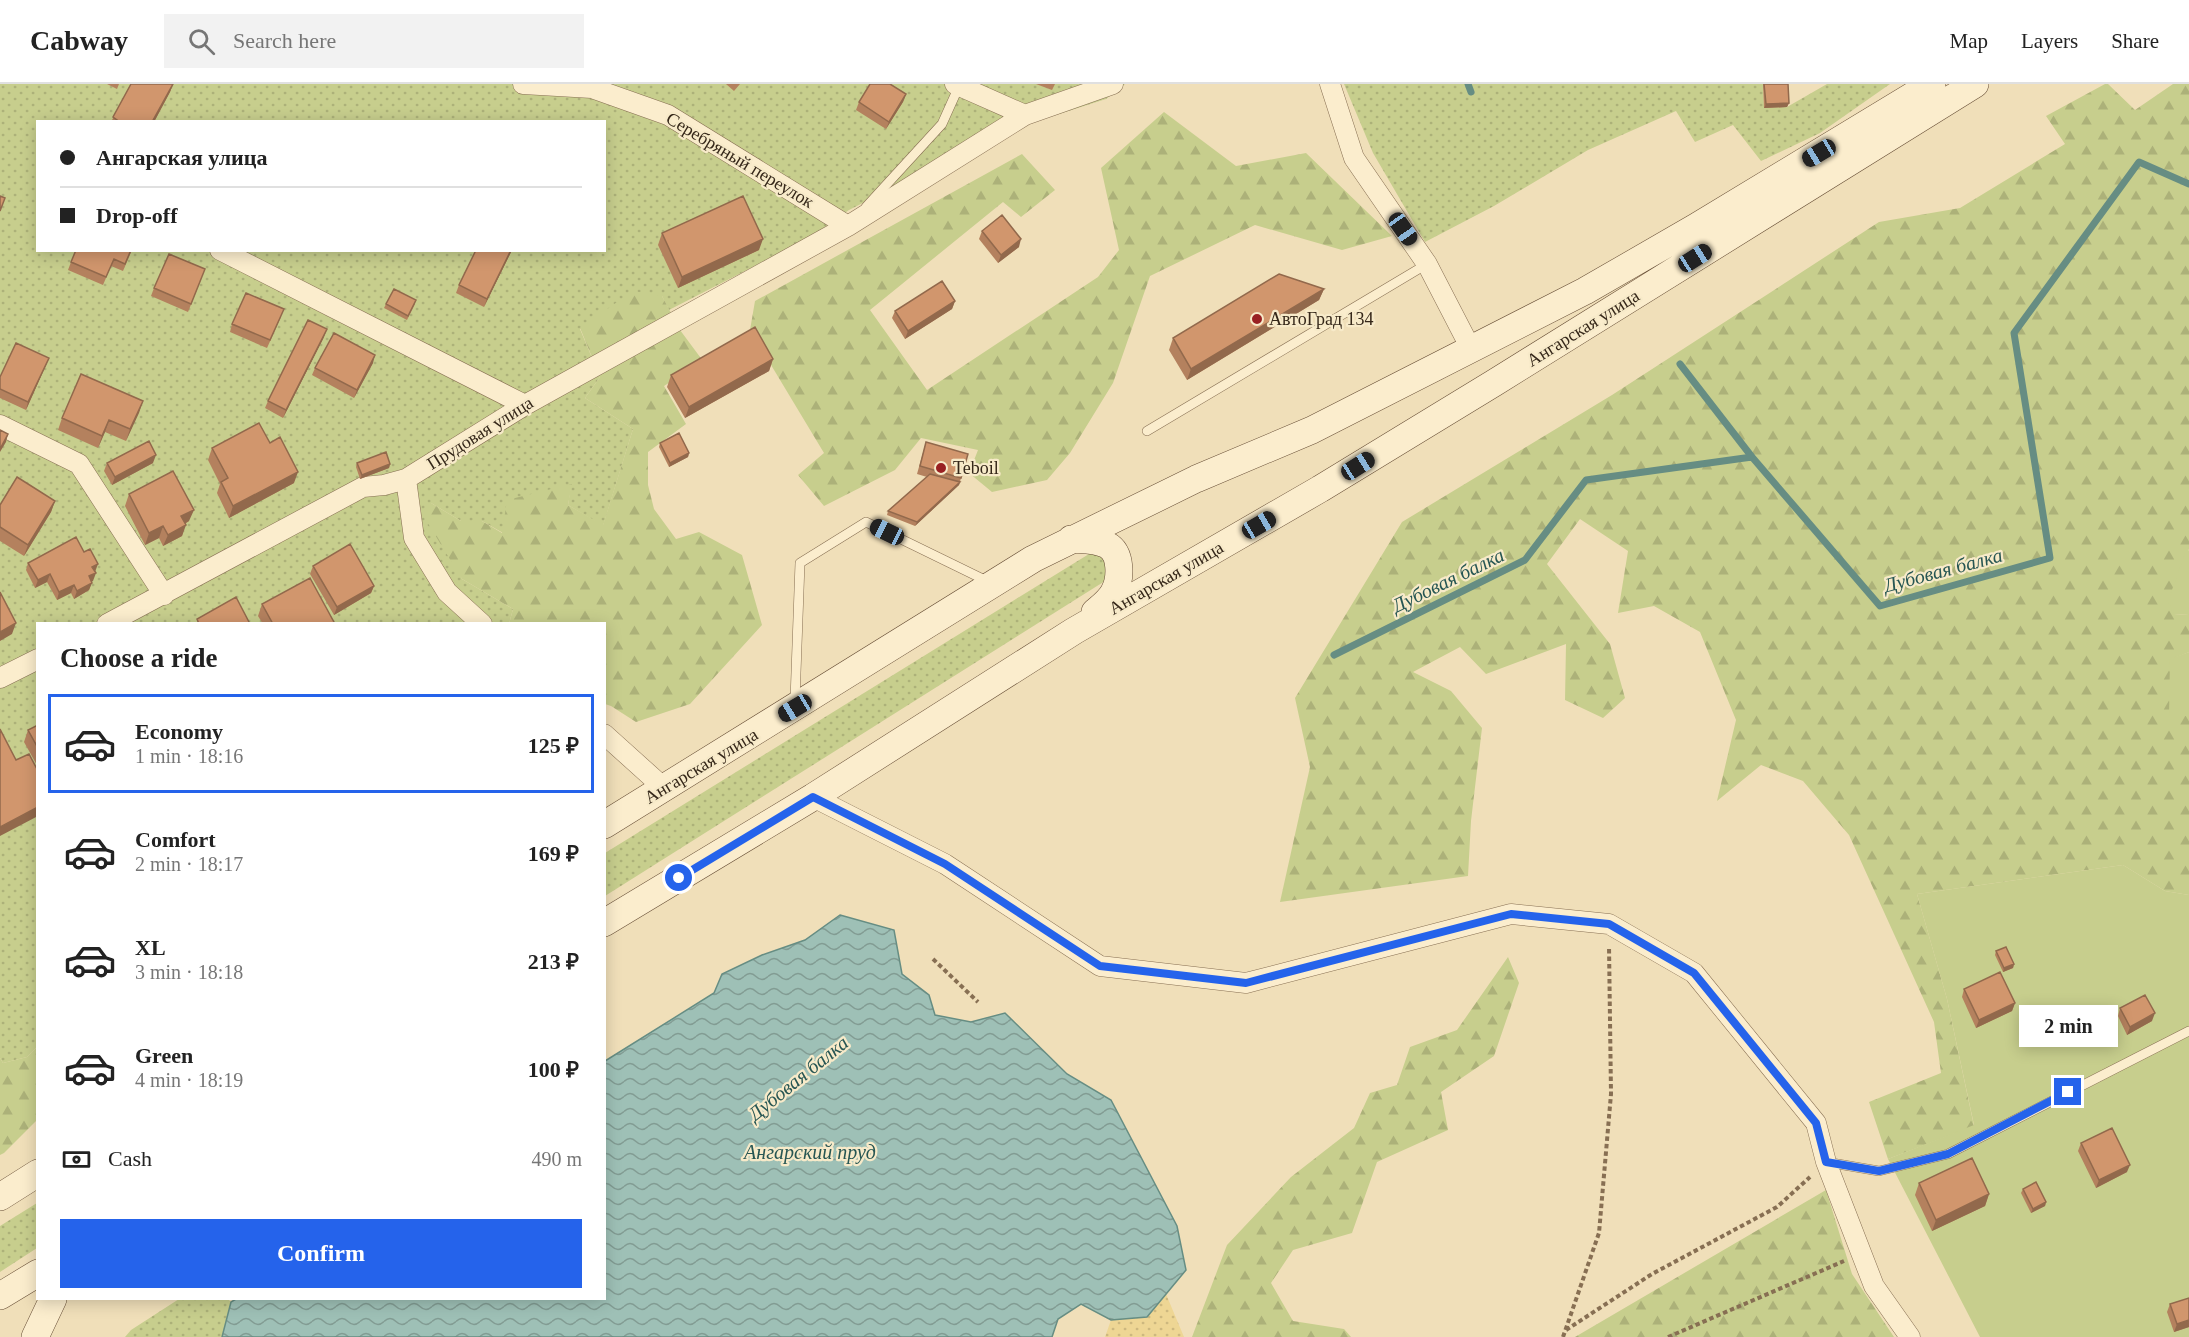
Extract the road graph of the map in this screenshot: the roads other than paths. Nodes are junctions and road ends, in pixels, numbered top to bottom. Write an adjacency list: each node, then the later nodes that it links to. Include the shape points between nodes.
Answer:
1 (524, 84): 8 (street, Серебряный переулок, via 592,88 668,115)
2 (1113, 84): 7 (street, Прудовая улица)
3 (1329, 84): 10 (street, via 1354,158)
4 (1932, 84): 11 (main road, Ангарская улица, via 1666,245)
5 (1975, 84): 21 (main road, Ангарская улица, via 1320,489)
6 (958, 85): 7 (street); 8 (lane, via 942,124)
7 (1025, 115): 8 (street, Прудовая улица)
8 (848, 226): 12 (street, Прудовая улица)
9 (224, 252): 12 (street)
10 (1427, 264): 11 (street); 14 (lane)
11 (1471, 349): 16 (main road, Ангарская улица, via 1312,430 1196,479)
12 (525, 405): 15 (street, Прудовая улица)
13 (0, 424): 18 (street, via 79,464)
14 (1147, 431)
15 (406, 478): 18 (street, Прудовая улица, via 363,487); 20 (street, via 414,538 447,592)
16 (1071, 539): 17 (main road, Ангарская улица); 21 (main road, via 1096,540 1109,546 1118,564 1118,584 1113,594)
17 (992, 584): 24 (main road, Ангарская улица); 24 (lane, via 866,522 800,563)
18 (164, 595): 19 (street, Прудовая улица)
19 (111, 622)
20 (480, 622)
21 (1074, 631): 27 (main road, Ангарская улица)
22 (36, 660): 23 (street)
23 (0, 678)
24 (795, 708): 26 (main road, Ангарская улица)
25 (606, 736): 26 (street)
26 (664, 788): 28 (main road, Ангарская улица)
27 (813, 797): 29 (main road, Ангарская улица); 31 (street, via 945,864 1100,966 1246,983 1511,914 1609,924 1694,973 1816,1123)
28 (606, 824)
29 (606, 922)
30 (2189, 1031): 31 (lane, via 1948,1154 1879,1171)
31 (1826, 1162): 40 (street, via 1874,1287)
32 (36, 1163): 33 (main road)
33 (0, 1174)
34 (36, 1174): 35 (main road)
35 (0, 1197)
36 (36, 1274): 37 (main road)
37 (0, 1296)
38 (53, 1300): 39 (main road)
39 (35, 1337)
40 (1910, 1337)

